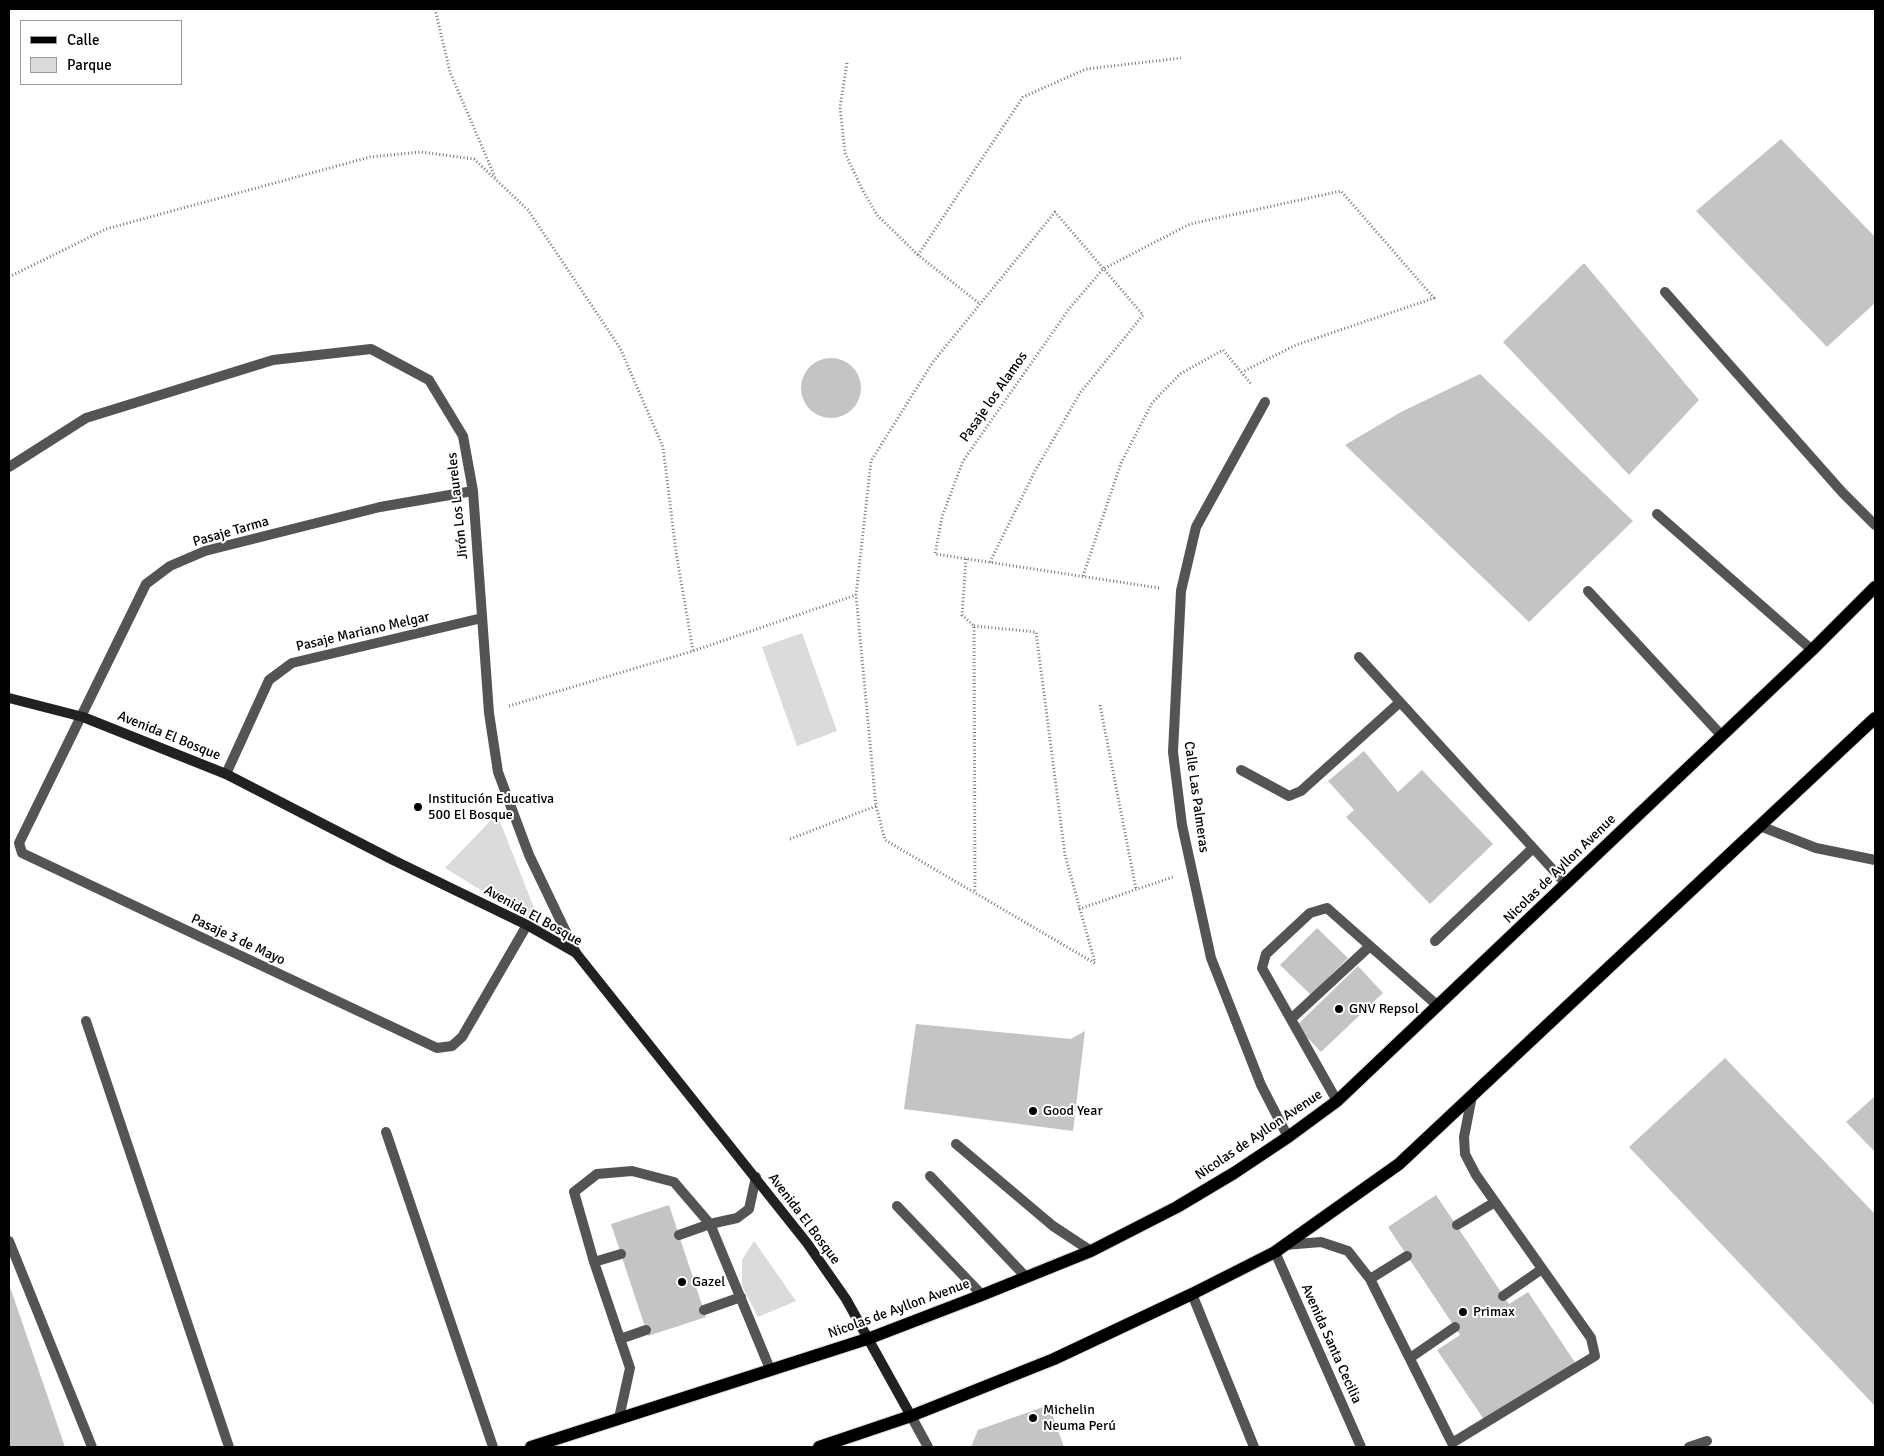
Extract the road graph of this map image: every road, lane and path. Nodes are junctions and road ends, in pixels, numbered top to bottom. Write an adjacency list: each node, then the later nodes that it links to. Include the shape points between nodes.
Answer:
1 (435, 9): 4 (path, via 450,72)
2 (1181, 58): 5 (path, via 1086,69 1023,97)
3 (847, 62): 5 (path, via 840,107 845,153 877,215)
4 (496, 180): 7 (path, via 474,159 421,152 370,157 106,229); 25 (path, via 528,210 620,348 663,447)
5 (918, 255): 9 (path)
6 (1103, 268): 9 (path, via 1055,212); 15 (path, Pasaje los Alamos, via 1068,309 963,461 942,517 935,554); 16 (path, via 1143,315 1080,393 1035,471); 17 (path, via 1190,224 1341,191 1434,298 1296,345 1242,372 1223,350 1180,374 1152,403 1121,463)
7 (9, 277)
8 (1665, 292): 14 (street)
9 (980, 304): 21 (path, via 933,362 871,461)
10 (1265, 402): 20 (street, Calle Las Palmeras, via 1196,527)
11 (9, 467): 12 (street, Jirón Los Laureles, via 86,418 273,360 371,349 429,380 463,436)
12 (473, 491): 22 (street, Jirón Los Laureles); 31 (street, Pasaje Tarma, via 380,507 205,551 170,566 146,584)
13 (1657, 514): 24 (street)
14 (1875, 525)
15 (966, 559): 16 (path); 23 (path, via 962,615)
16 (990, 562): 17 (path)
17 (1084, 576): 20 (path)
18 (1875, 587): 24 (main road, Nicolas de Ayllon Avenue)
19 (1588, 591): 33 (street)
20 (1181, 592): 41 (street, Calle Las Palmeras, via 1173,752 1182,825)
21 (856, 594): 25 (path); 36 (path)
22 (482, 618): 30 (street, Jirón Los Laureles); 35 (street, Pasaje Mariano Melgar, via 292,663 268,680)
23 (974, 626): 44 (path); 45 (path, via 1036,632 1065,855)
24 (1812, 650): 33 (main road, Nicolas de Ayllon Avenue)
25 (692, 651): 30 (path)
26 (1359, 657): 28 (street)
27 (9, 698): 31 (street, Avenida El Bosque)
28 (1399, 703): 34 (street, via 1301,791 1289,796); 39 (street)
29 (1100, 705): 43 (path)
30 (488, 713): 49 (street, Jirón Los Laureles, via 498,772 529,855)
31 (83, 717): 35 (street, Avenida El Bosque); 46 (street, Pasaje 3 de Mayo, via 19,843 22,853 437,1048 452,1046 462,1037)
32 (1875, 718): 37 (main road)
33 (1722, 736): 42 (main road, Nicolas de Ayllon Avenue)
34 (1240, 770)
35 (226, 774): 46 (street, Avenida El Bosque)
36 (876, 806): 38 (path); 44 (path, via 885,840)
37 (1760, 826): 40 (street, via 1816,848); 53 (main road)
38 (790, 840)
39 (1533, 848): 42 (street); 47 (street)
40 (1875, 860)
41 (1192, 870): 43 (path); 56 (street, Calle Las Palmeras, via 1211,958 1261,1085)
42 (1566, 884): 50 (main road, Nicolas de Ayllon Avenue)
43 (1136, 889): 45 (path)
44 (975, 894): 45 (path, via 1096,964)
45 (1079, 908)
46 (527, 925): 49 (street, Avenida El Bosque)
47 (1435, 941)
48 (1370, 946): 50 (street); 51 (street); 51 (street, via 1327,908 1310,913 1266,954 1262,968)
49 (576, 953): 59 (street, Avenida El Bosque)
50 (1438, 1006): 54 (main road, Nicolas de Ayllon Avenue)
51 (1291, 1019): 54 (street)
52 (86, 1021): 89 (street)
53 (1472, 1096): 60 (street, via 1464,1137 1465,1154); 66 (main road, via 1399,1164)
54 (1337, 1101): 56 (main road, Nicolas de Ayllon Avenue)
55 (386, 1132): 90 (street)
56 (1288, 1137): 67 (main road, Nicolas de Ayllon Avenue, via 1177,1207)
57 (956, 1144): 67 (street, via 1054,1226)
58 (930, 1176): 72 (street)
59 (756, 1178): 62 (street, via 749,1209 737,1218); 81 (street, Avenida El Bosque, via 846,1299)
60 (1496, 1202): 63 (street); 71 (street)
61 (897, 1206): 74 (street)
62 (710, 1224): 64 (street); 70 (street, via 674,1182 632,1171 597,1174 574,1192); 77 (street)
63 (1457, 1225)
64 (679, 1235)
65 (9, 1241): 88 (street)
66 (1280, 1248): 73 (street, via 1321,1242 1348,1251); 75 (main road); 95 (street, Avenida Santa Cecilia)
67 (1091, 1251): 72 (main road, Nicolas de Ayllon Avenue)
68 (621, 1254): 70 (street)
69 (1407, 1256): 73 (street)
70 (594, 1262): 82 (street)
71 (1542, 1269): 76 (street); 83 (street, via 1591,1338 1595,1356 1452,1443)
72 (1026, 1277): 74 (main road, Nicolas de Ayllon Avenue)
73 (1370, 1279): 83 (street)
74 (982, 1294): 81 (main road, Nicolas de Ayllon Avenue)
75 (1192, 1294): 85 (main road, via 1054,1359); 94 (street)
76 (1503, 1296)
77 (741, 1297): 78 (street); 84 (street)
78 (704, 1310)
79 (1455, 1327): 83 (street)
80 (646, 1330): 82 (street)
81 (870, 1338): 84 (main road, Nicolas de Ayllon Avenue); 85 (street, Avenida El Bosque)
82 (620, 1339): 86 (street, via 630,1368)
83 (1410, 1358)
84 (770, 1370): 86 (main road, Nicolas de Ayllon Avenue)
85 (911, 1416): 92 (main road); 93 (street)
86 (619, 1418): 91 (main road, Nicolas de Ayllon Avenue)
87 (1707, 1441): 96 (street)
88 (92, 1447)
89 (229, 1447)
90 (493, 1447)
91 (531, 1447)
92 (819, 1447)
93 (928, 1447)
94 (1254, 1447)
95 (1361, 1447)
96 (1690, 1447)

